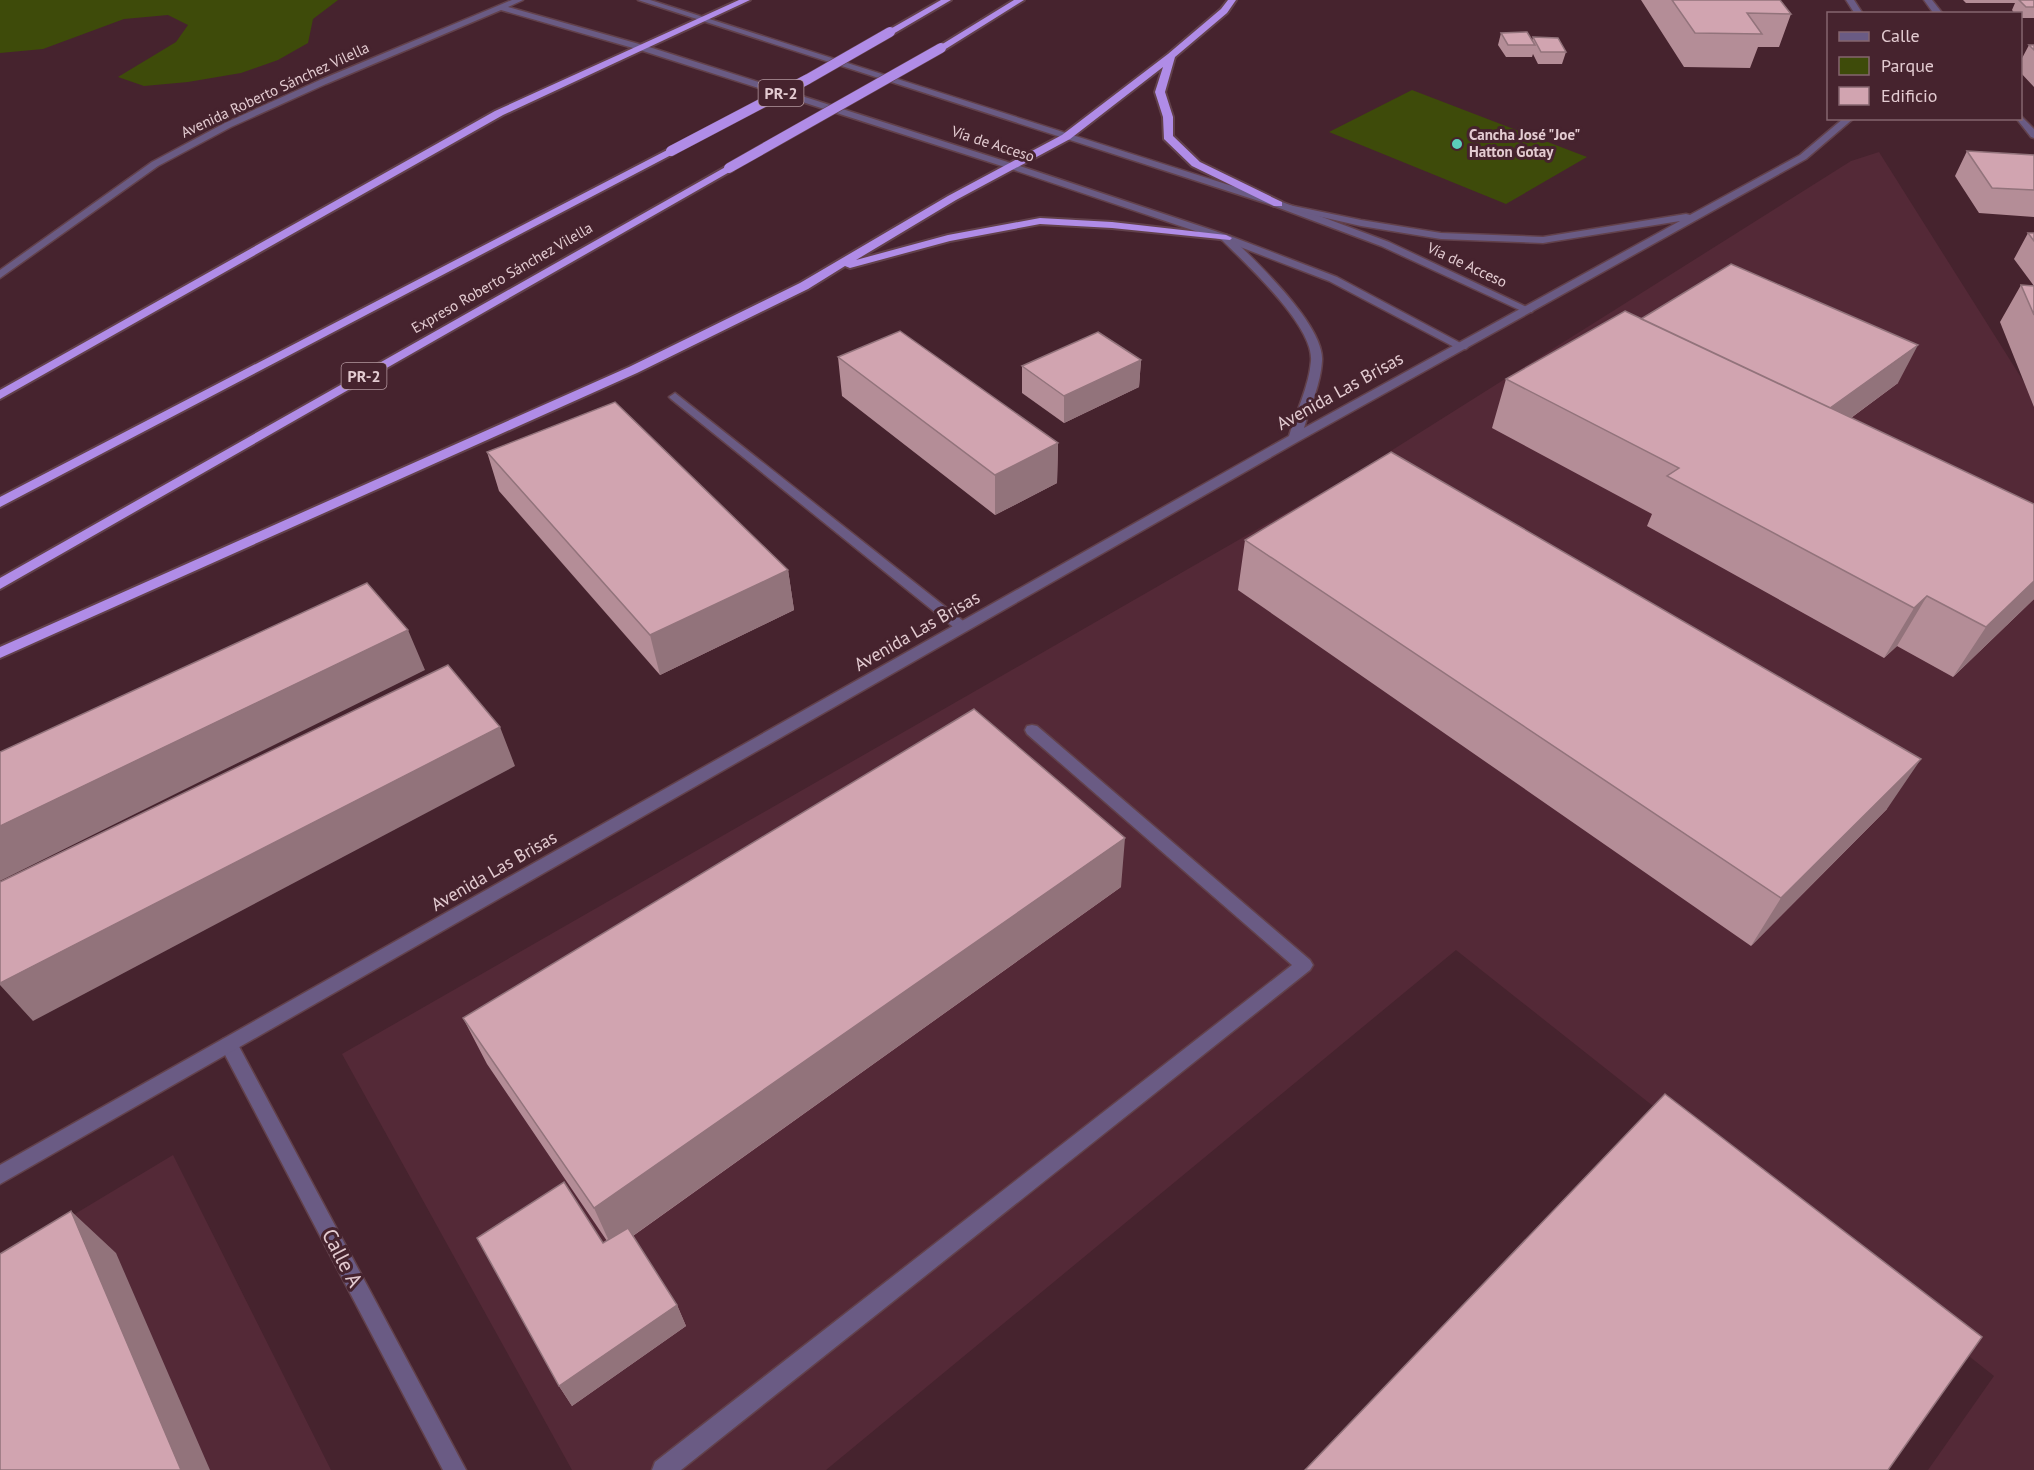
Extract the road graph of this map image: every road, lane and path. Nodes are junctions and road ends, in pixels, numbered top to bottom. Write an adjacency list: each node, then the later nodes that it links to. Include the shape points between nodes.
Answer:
1 (519, 0): 8 (street, Avenida Roberto Sánchez Vilella)
2 (642, 0): 10 (street, Vía de Acceso)
3 (746, 0): 10 (highway)
4 (947, 0): 28 (highway, Expreso Roberto Sánchez Vilella / PR-2, bridge, via 808,79)
5 (1020, 0): 29 (highway, Expreso Roberto Sánchez Vilella / PR-2, bridge)
6 (1232, 0): 12 (highway)
7 (1928, 0): 9 (street)
8 (501, 8): 11 (street, Vía de Acceso); 22 (street, Avenida Roberto Sánchez Vilella, via 238,120 155,164)
9 (1937, 12)
10 (703, 19): 11 (highway); 16 (street, Vía de Acceso)
11 (643, 48): 17 (street, Vía de Acceso); 25 (highway, via 499,113)
12 (1171, 56): 16 (highway); 18 (highway, via 1160,92 1168,117 1168,136 1196,164)
13 (1848, 120): 19 (street, Avenida Las Brisas, via 1803,157)
14 (2022, 120): 15 (street)
15 (2034, 135)
16 (1066, 137): 17 (highway); 18 (street, Vía de Acceso)
17 (1011, 166): 20 (street, Vía de Acceso); 21 (highway)
18 (1278, 204): 19 (street, via 1441,236 1543,240); 23 (street, Vía de Acceso, via 1385,244)
19 (1697, 215): 23 (street, Avenida Las Brisas)
20 (1226, 238): 21 (highway, via 1040,221 948,237); 24 (street, Vía de Acceso, via 1333,279); 27 (street, via 1290,306 1305,328 1317,360)
21 (834, 268): 31 (highway, via 633,370)
22 (0, 276)
23 (1528, 310): 24 (street, Avenida Las Brisas)
24 (1462, 347): 27 (street, Avenida Las Brisas)
25 (0, 395)
26 (675, 397): 30 (street)
27 (1295, 438): 30 (street, Avenida Las Brisas)
28 (0, 503)
29 (0, 584)
30 (962, 627): 33 (street, Avenida Las Brisas)
31 (0, 653)
32 (1032, 730): 36 (street, via 1304,965)
33 (229, 1045): 34 (street, Avenida Las Brisas); 35 (street, Calle A)
34 (0, 1175)
35 (455, 1470)
36 (663, 1470)

